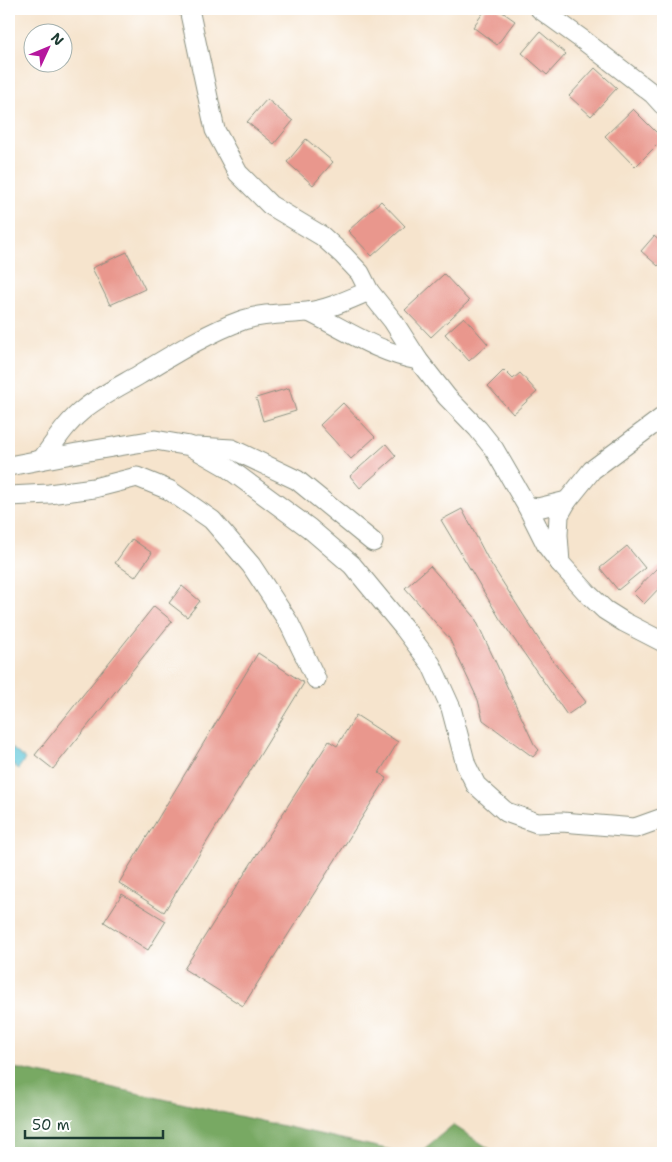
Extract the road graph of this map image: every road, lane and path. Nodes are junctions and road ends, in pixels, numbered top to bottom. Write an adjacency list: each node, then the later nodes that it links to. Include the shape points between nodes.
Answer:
1 (189, 9): 4 (street, via 214,130 238,173 270,205 322,236 343,255 360,273)
2 (540, 9): 3 (street, via 630,76)
3 (663, 105)
4 (368, 292): 5 (street); 6 (street, via 393,321)
5 (309, 312): 6 (street, via 356,338 398,356); 9 (street, via 288,312 244,320 177,353 83,409 65,427)
6 (418, 360): 13 (street, via 494,449)
7 (663, 417): 12 (street, via 592,470)
8 (190, 446): 9 (street, via 155,440); 14 (street, via 232,449 297,480); 18 (street, via 225,466 309,528 352,565 431,664 451,708 466,764 476,785 506,812 537,823 635,828)
9 (42, 459): 10 (street)
10 (9, 466)
11 (9, 496): 17 (street, via 94,488 136,477 169,490 212,520 251,565 289,623)
12 (567, 501): 13 (street, via 538,508); 15 (street, via 559,515)
13 (527, 506): 15 (street, via 542,539)
14 (373, 542)
15 (560, 563): 16 (street, via 605,610)
16 (663, 642)
17 (316, 680)
18 (663, 818)

